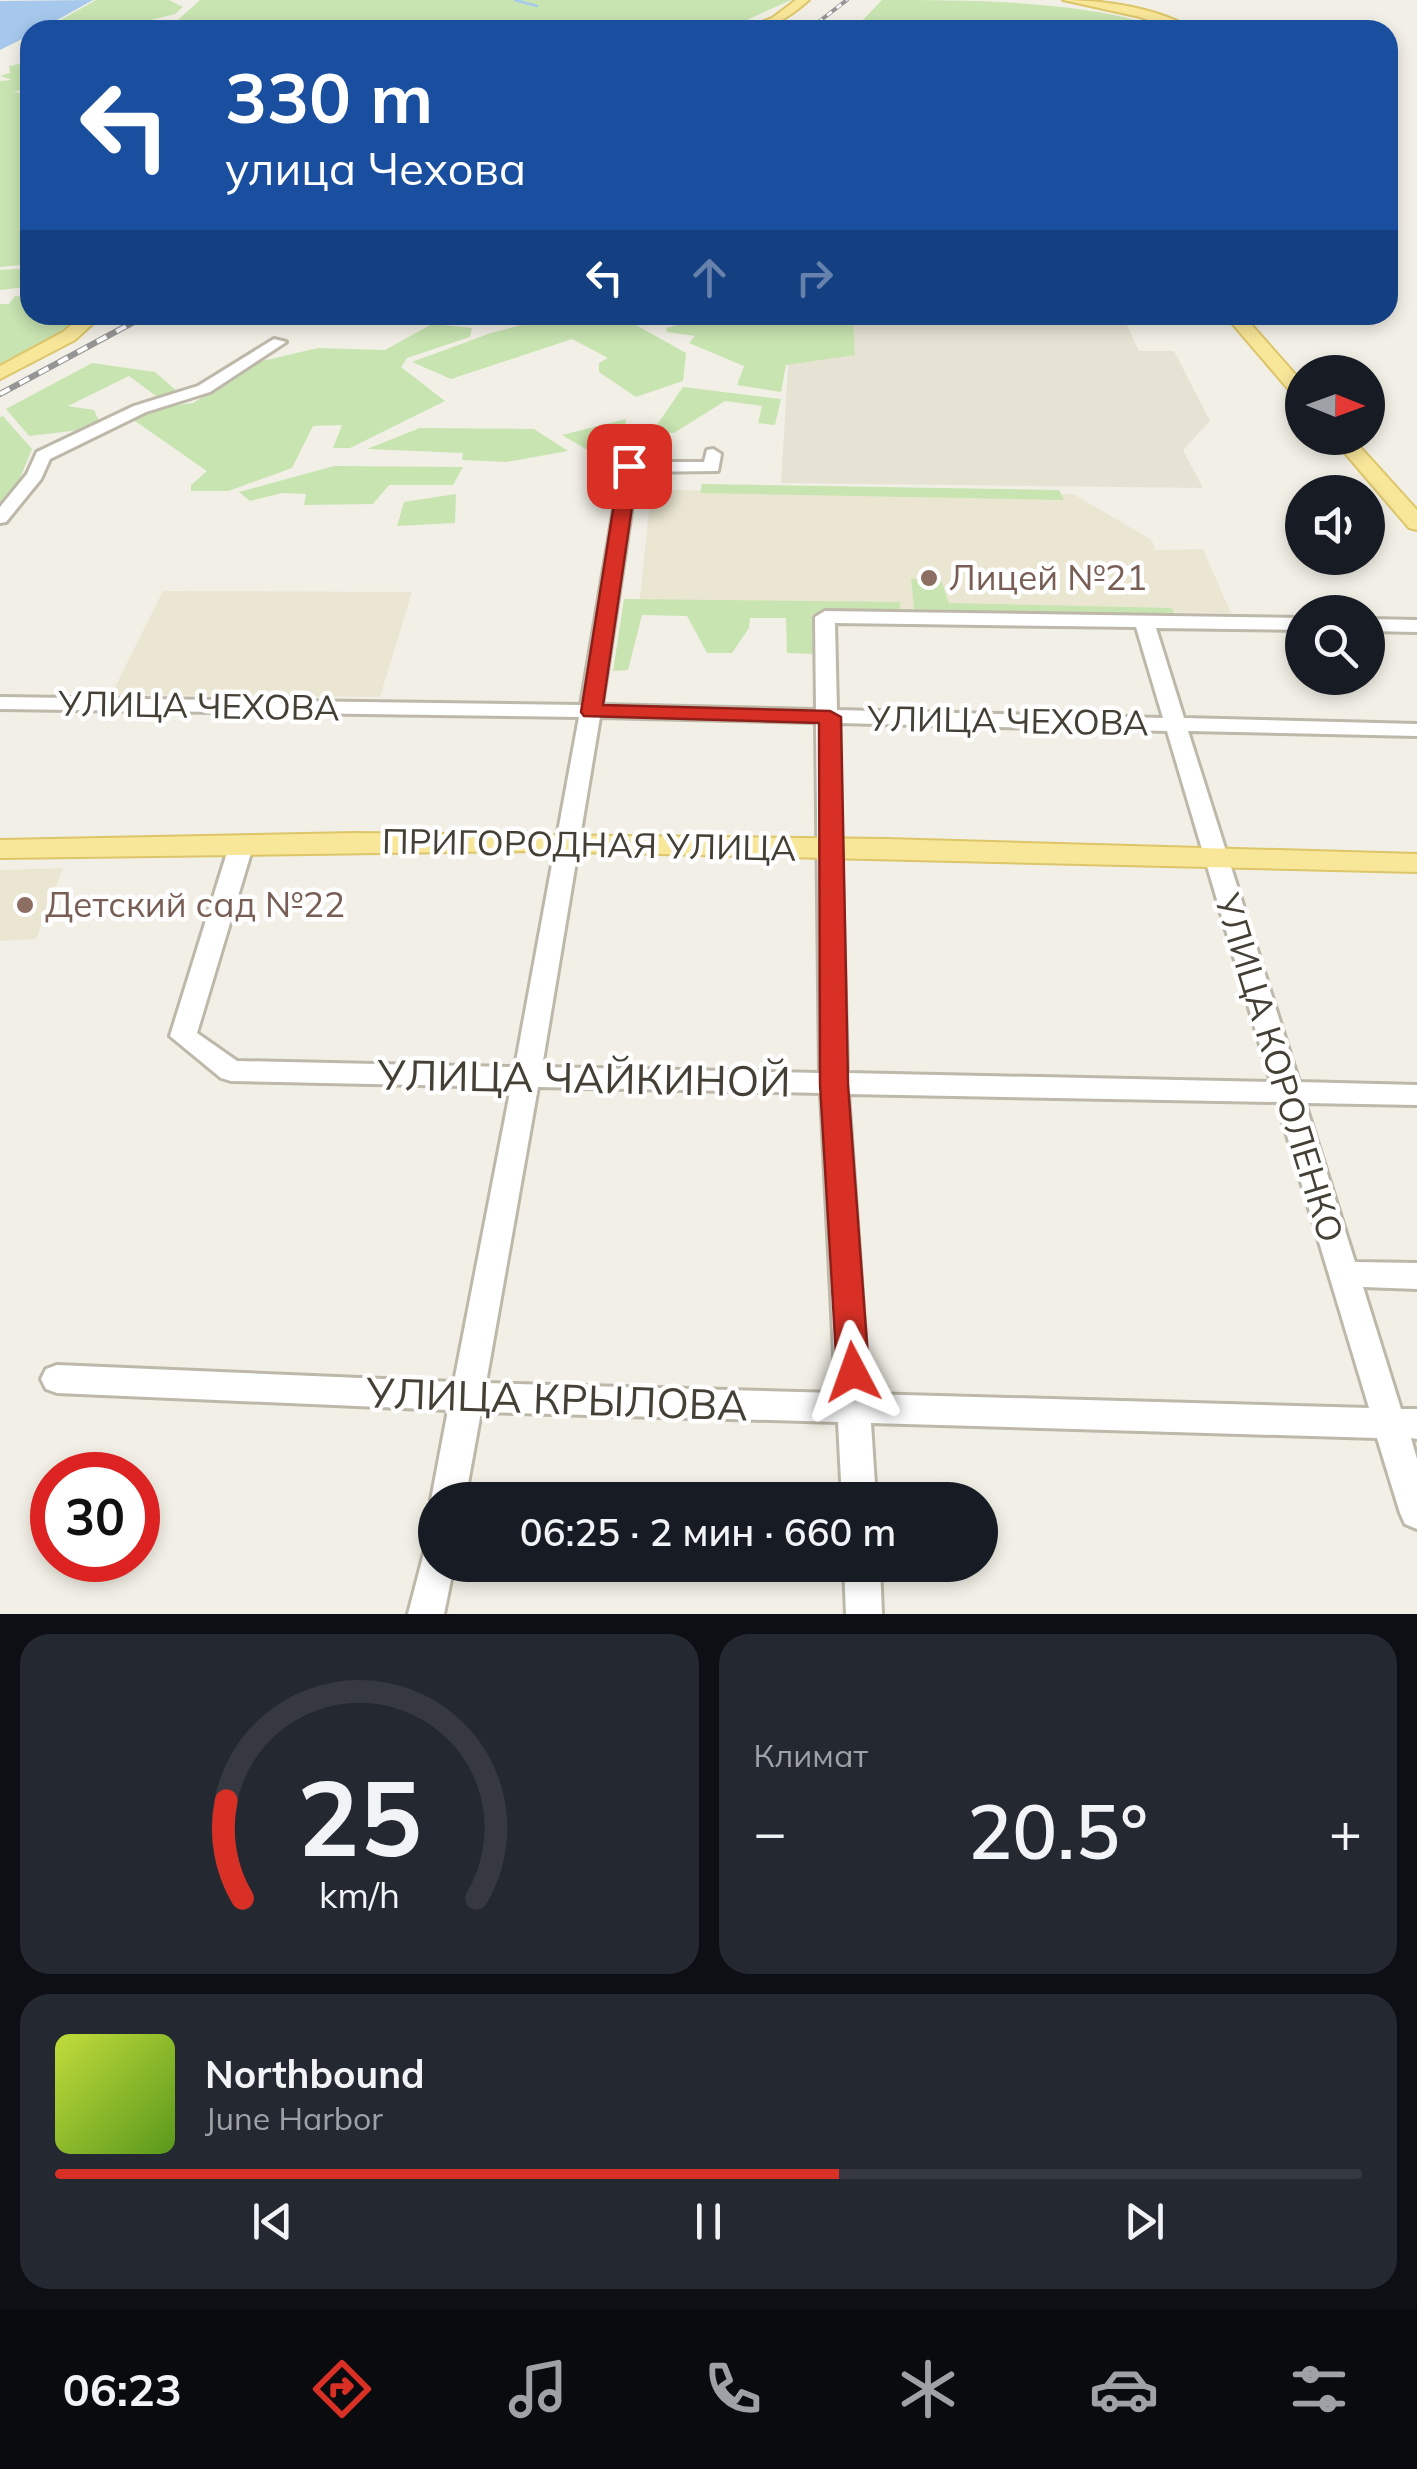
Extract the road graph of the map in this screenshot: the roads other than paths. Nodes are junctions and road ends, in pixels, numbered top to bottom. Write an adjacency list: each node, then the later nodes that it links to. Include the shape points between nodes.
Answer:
1 (803, 0): 3 (main road)
2 (1068, 0): 4 (main road)
3 (776, 20)
4 (1165, 20)
5 (82, 325): 8 (main road)
6 (1243, 325): 9 (main road)
7 (279, 342): 12 (street, via 204,389 140,409 43,456)
8 (0, 373)
9 (1285, 374)
10 (713, 454): 19 (street, via 712,467 629,466)
11 (1357, 455): 13 (main road)
12 (0, 518)
13 (1417, 524)
14 (1144, 622): 15 (street); 20 (street, via 825,617); 21 (street, УЛИЦА КОРОЛЕНКО)
15 (1285, 624)
16 (1385, 625): 17 (street)
17 (1417, 626)
18 (0, 703): 19 (street, УЛИЦА ЧЕХОВА)
19 (591, 712): 20 (street, УЛИЦА ЧЕХОВА); 24 (street)
20 (830, 717): 21 (street, УЛИЦА ЧЕХОВА); 25 (street)
21 (1175, 724): 22 (street, УЛИЦА ЧЕХОВА); 27 (street, УЛИЦА КОРОЛЕНКО)
22 (1417, 730)
23 (242, 843): 24 (main road, ПРИГОРОДНАЯ УЛИЦА); 26 (main road, ПРИГОРОДНАЯ УЛИЦА); 29 (street, УЛИЦА ЧАЙКИНОЙ, via 183,1036 230,1071)
24 (570, 844): 25 (main road, ПРИГОРОДНАЯ УЛИЦА); 29 (street)
25 (830, 847): 27 (main road, ПРИГОРОДНАЯ УЛИЦА); 30 (street)
26 (0, 849)
27 (1213, 856): 28 (main road, ПРИГОРОДНАЯ УЛИЦА); 31 (street, УЛИЦА КОРОЛЕНКО)
28 (1417, 863)
29 (526, 1077): 30 (street, УЛИЦА ЧАЙКИНОЙ); 36 (street)
30 (834, 1084): 31 (street, УЛИЦА ЧАЙКИНОЙ); 37 (street)
31 (1286, 1091): 32 (street, УЛИЦА ЧАЙКИНОЙ); 33 (street, УЛИЦА КОРОЛЕНКО)
32 (1417, 1095)
33 (1343, 1274): 34 (street); 38 (street, УЛИЦА КОРОЛЕНКО)
34 (1417, 1276)
35 (57, 1379): 36 (street, УЛИЦА КРЫЛОВА)
36 (467, 1397): 37 (street, УЛИЦА КРЫЛОВА); 39 (street)
37 (856, 1408): 38 (street, УЛИЦА КРЫЛОВА); 40 (street)
38 (1404, 1424): 41 (street, УЛИЦА КОРОЛЕНКО)
39 (451, 1482)
40 (858, 1482)
41 (1417, 1513)
42 (433, 1582): 44 (street)
43 (863, 1582): 45 (street)
44 (426, 1614)
45 (864, 1614)

